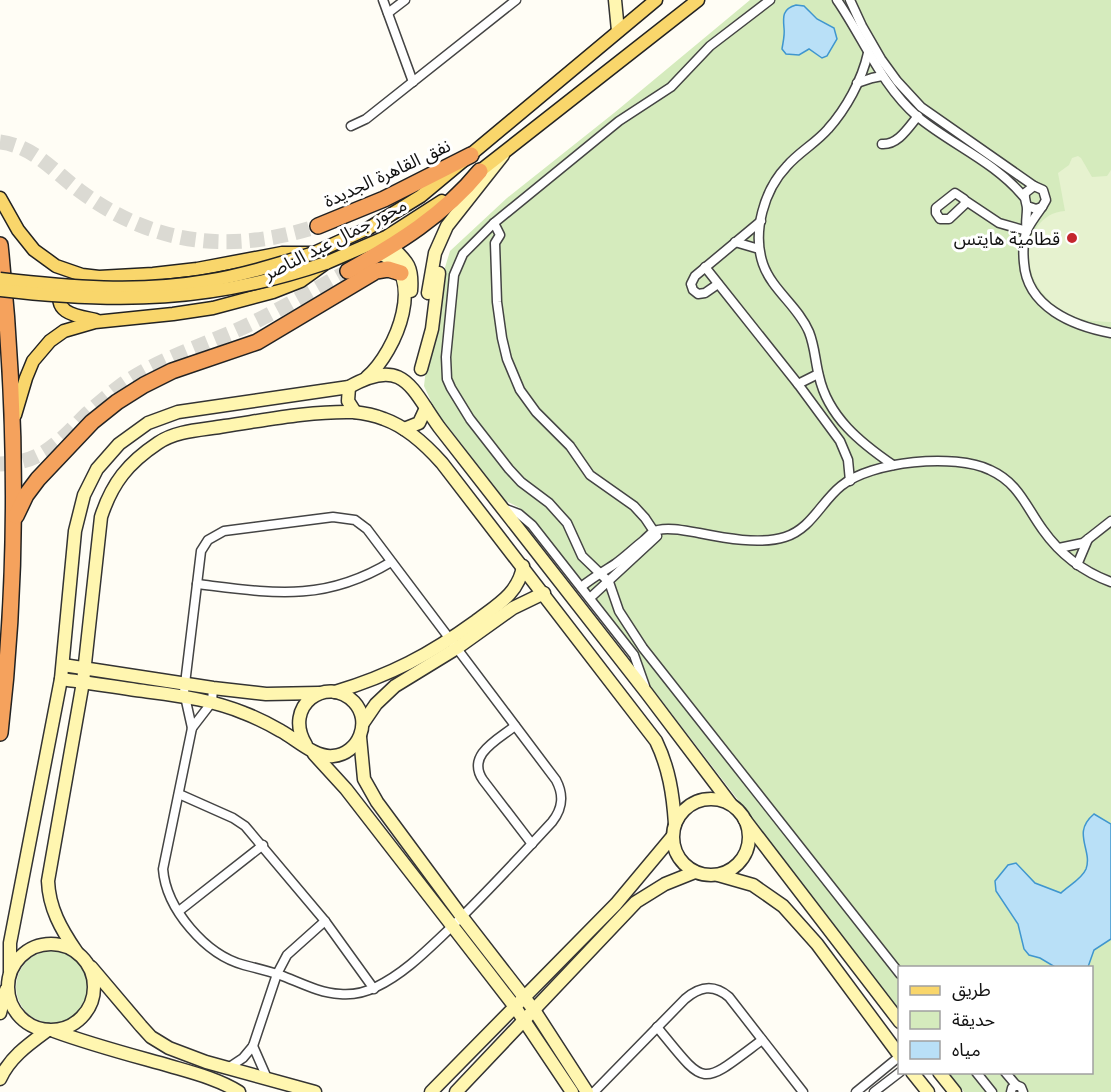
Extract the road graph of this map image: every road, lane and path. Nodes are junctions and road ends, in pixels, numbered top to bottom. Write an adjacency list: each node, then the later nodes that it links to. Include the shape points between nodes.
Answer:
1 (383, 0): 10 (street)
2 (405, 0): 10 (street)
3 (516, 0): 14 (street)
4 (615, 0): 11 (street)
5 (656, 0): 11 (main road, محور جمال عبد الناصر)
6 (698, 0): 19 (main road, محور جمال عبد الناصر)
7 (770, 0): 29 (street, via 710,46 665,92 619,121)
8 (837, 0): 12 (street)
9 (850, 0): 22 (street, via 874,49 921,107)
10 (388, 13): 14 (street)
11 (618, 31): 20 (main road, محور جمال عبد الناصر)
12 (868, 53): 13 (street); 15 (street)
13 (882, 76): 15 (street); 16 (street)
14 (413, 82): 17 (street)
15 (857, 84): 28 (street, via 832,125 777,177)
16 (918, 116): 18 (street, via 896,141); 25 (street, via 982,159)
17 (351, 126)
18 (882, 144)
19 (506, 151): 21 (main road, محور جمال عبد الناصر); 27 (street)
20 (471, 155): 30 (highway, نفق القاهرة الجديدة, via 384,199); 38 (main road, محور جمال عبد الناصر, via 396,213)
21 (480, 171): 37 (highway, via 441,212); 39 (main road, محور جمال عبد الناصر, via 402,228)
22 (1034, 186): 25 (street, via 1027,190); 26 (street, via 1046,195)
23 (0, 198): 43 (main road, محور جمال عبد الناصر, via 23,237 41,256 64,270)
24 (966, 201): 31 (street, via 999,223)
25 (1026, 201): 26 (street, via 1036,209); 31 (street)
26 (1042, 207): 31 (street)
27 (452, 218): 50 (street); 50 (street, via 435,253)
28 (761, 221): 33 (street); 36 (street)
29 (494, 223): 32 (street); 34 (street, via 501,235)
30 (318, 226)
31 (1027, 231): 48 (street, via 1024,268 1034,293 1071,322)
32 (477, 238): 34 (street); 75 (street, via 463,254 454,275 447,379 491,447 521,482 561,515 582,556)
33 (735, 242): 36 (street); 40 (street)
34 (495, 243): 69 (street, via 501,338 520,390 590,475 634,506)
35 (0, 245): 61 (highway)
36 (759, 249): 51 (street, via 771,280 808,329)
37 (385, 250): 41 (highway); 42 (street); 49 (street, via 410,267 412,276 409,319 403,338)
38 (314, 253): 43 (main road, محور جمال عبد الناصر, via 282,253 175,272); 44 (main road, bridge, via 227,277 159,287 52,285)
39 (326, 263): 46 (main road, bridge, via 250,285 157,298 92,299); 47 (main road, محور جمال عبد الناصر, via 301,281 253,298 193,311)
40 (705, 267): 45 (street); 45 (street, via 693,278 693,290 705,293)
41 (348, 271)
42 (401, 273): 49 (street, via 404,289 400,322 393,344); 68 (highway, via 376,270 257,342 172,371 130,393 92,422 38,478)
43 (90, 276): 47 (main road, via 64,285 60,303 71,314)
44 (0, 279)
45 (718, 284): 53 (street)
46 (0, 290)
47 (103, 321): 61 (main road, محور جمال عبد الناصر, via 72,327 43,347 29,369)
48 (1111, 333)
49 (380, 364): 52 (street)
50 (422, 369): 55 (street)
51 (818, 374): 53 (street); 64 (street, via 851,433)
52 (366, 377): 54 (street); 55 (street, via 391,375 403,379)
53 (798, 384): 65 (street, via 844,448)
54 (349, 387): 56 (street); 58 (street, via 348,401)
55 (419, 395): 57 (street)
56 (270, 399): 59 (street); 60 (street, via 178,412)
57 (426, 408): 62 (street, via 419,423); 66 (street)
58 (355, 412): 59 (street); 62 (street, via 386,419)
59 (271, 419): 63 (street, via 190,432)
60 (148, 423): 63 (street); 83 (street, via 107,456 88,483 75,531)
61 (12, 424): 68 (highway)
62 (404, 429): 74 (street, via 442,463)
63 (159, 442): 84 (street, via 125,470 106,502 98,533)
64 (893, 465): 65 (street); 71 (street, via 960,462 992,470 1018,491)
65 (850, 481): 69 (street, via 806,525 784,537 734,539 680,530)
66 (503, 508): 79 (street, via 526,519); 90 (street)
67 (1111, 521): 70 (street)
68 (14, 522): 96 (highway)
69 (658, 533): 75 (street); 76 (street)
70 (1088, 539): 71 (street); 73 (street)
71 (1059, 548): 73 (street)
72 (391, 562): 78 (street, via 354,581 296,594); 78 (street, via 361,524 333,517 218,533 201,551); 82 (street)
73 (1077, 565): 77 (street)
74 (523, 566): 80 (street); 82 (street, via 511,594)
75 (600, 572): 76 (street); 79 (street)
76 (609, 582): 81 (street); 114 (street, via 620,611 643,648)
77 (1111, 582)
78 (197, 584): 87 (street)
79 (582, 587): 81 (street)
80 (544, 593): 82 (street); 102 (street, via 656,741 670,776)
81 (590, 598): 90 (street, via 634,655)
82 (453, 644): 89 (street, via 401,668); 93 (street, via 395,686); 94 (street)
83 (63, 665): 84 (street); 85 (street)
84 (84, 669): 86 (street); 87 (street)
85 (61, 679): 86 (street); 113 (street, via 11,936)
86 (83, 682): 91 (street); 111 (street, via 48,880 54,913)
87 (186, 683): 88 (street); 91 (street)
88 (213, 688): 89 (street, via 266,694); 92 (street)
89 (329, 692): 93 (street, via 346,695 355,702); 98 (street, via 313,697 299,714 300,736)
90 (646, 692): 100 (street)
91 (184, 697): 92 (street); 95 (street)
92 (212, 702): 95 (street); 98 (street, via 246,713)
93 (363, 723): 97 (street)
94 (515, 726): 103 (street, via 556,780 561,794 557,816); 103 (street, via 482,752 477,763 483,780)
95 (192, 728): 99 (street)
96 (0, 733)
97 (360, 737): 98 (street, via 354,747 333,756); 108 (street, via 362,769 369,789)
98 (308, 748): 110 (street, via 346,789)
99 (179, 794): 104 (street, via 233,818); 107 (street, via 163,869 166,888)
100 (730, 803): 101 (street); 102 (street, via 698,801 680,814)
101 (745, 820): 106 (street, via 749,840 743,859); 121 (street)
102 (674, 830): 105 (street, via 678,858); 118 (street, via 616,904)
103 (532, 844): 108 (street)
104 (263, 845): 107 (street); 109 (street)
105 (696, 872): 106 (street); 119 (street, via 665,884 636,902)
106 (718, 875): 129 (street, via 753,885 783,906)
107 (179, 911): 115 (street, via 215,953)
108 (462, 917): 110 (street); 118 (street)
109 (326, 921): 115 (street, via 295,946); 117 (street)
110 (451, 927): 117 (street, via 404,971); 118 (street)
111 (76, 951): 112 (street); 113 (street, via 64,945 38,945 17,960)
112 (87, 962): 124 (street, via 95,986 87,1011 67,1028); 130 (street, via 152,1037)
113 (10, 971): 116 (street)
114 (898, 971)
115 (277, 974): 117 (street, via 331,993 353,994); 128 (street)
116 (7, 986): 120 (street); 124 (street, via 18,1016 32,1026)
117 (374, 989)
118 (520, 1003): 119 (street); 122 (street); 144 (street)
119 (534, 1010): 122 (street); 147 (street)
120 (0, 1013)
121 (898, 1019)
122 (524, 1020): 125 (street); 127 (street)
123 (657, 1027): 126 (street, via 693,1070 702,1075 717,1073); 126 (street, via 698,989 715,988 729,996); 148 (street)
124 (51, 1030): 133 (street); 140 (street, via 16,1054)
125 (507, 1039): 127 (street); 145 (street)
126 (762, 1040): 149 (street)
127 (538, 1041): 146 (street)
128 (253, 1046): 132 (street); 139 (street)
129 (898, 1053)
130 (190, 1057): 132 (street); 133 (street)
131 (898, 1058): 150 (street)
132 (228, 1068): 139 (street)
133 (185, 1071): 142 (street)
134 (898, 1074): 151 (street)
135 (914, 1074): 152 (street)
136 (940, 1074): 153 (street)
137 (978, 1074): 154 (street)
138 (1006, 1074): 141 (street)
139 (267, 1078): 143 (street)
140 (0, 1079)
141 (1017, 1090)
142 (239, 1092)
143 (315, 1092)
144 (431, 1092)
145 (456, 1092)
146 (572, 1092)
147 (587, 1092)
148 (594, 1092)
149 (802, 1092)
150 (856, 1092)
151 (874, 1092)
152 (928, 1092)
153 (954, 1092)
154 (992, 1092)

